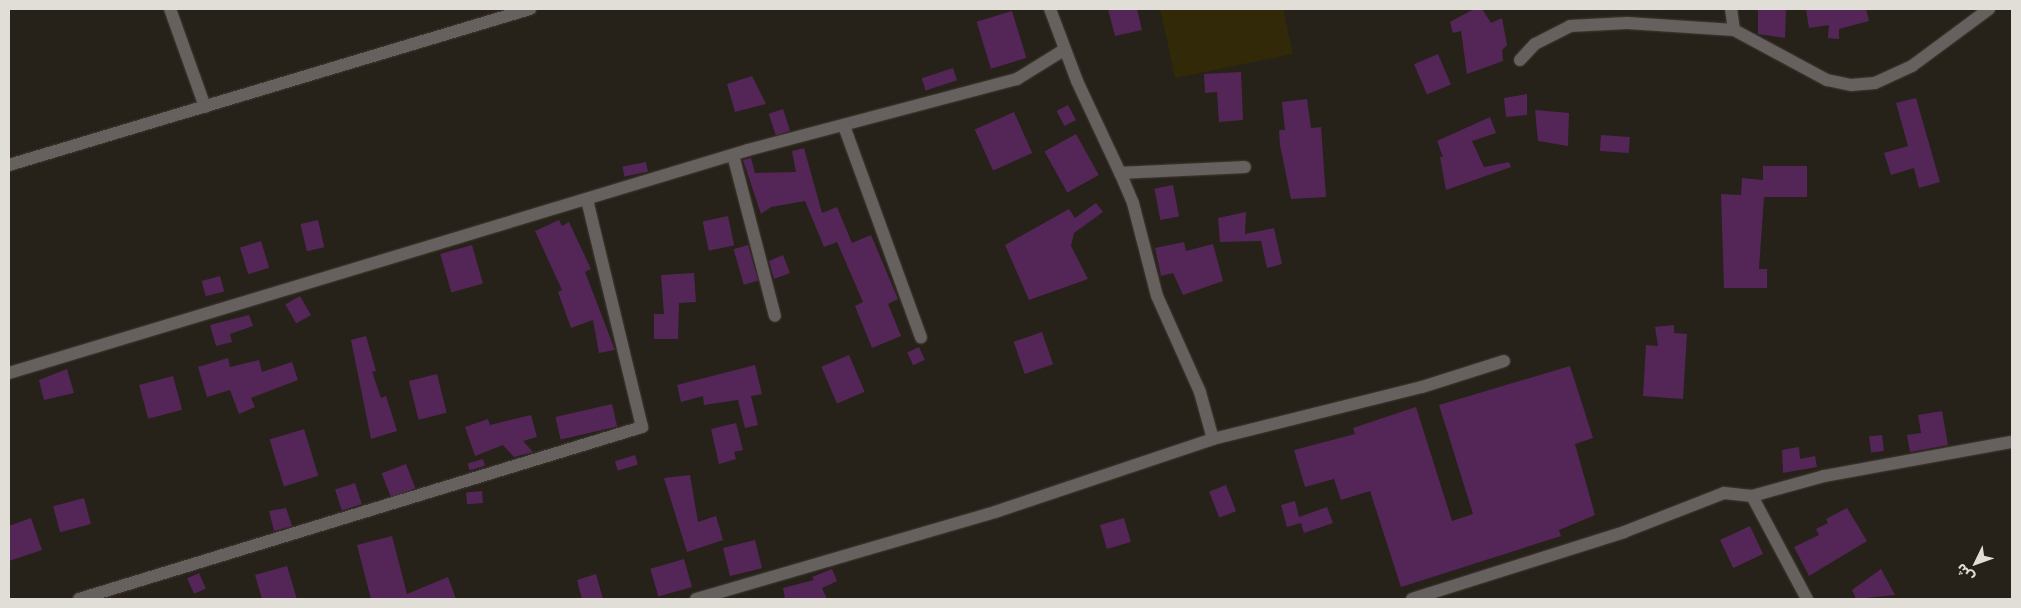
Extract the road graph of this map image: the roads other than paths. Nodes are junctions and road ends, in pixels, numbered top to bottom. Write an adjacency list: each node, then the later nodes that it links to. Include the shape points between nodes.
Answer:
1 (170, 9): 9 (street)
2 (530, 9): 9 (street)
3 (1050, 9): 7 (street)
4 (1731, 9): 6 (street)
5 (1989, 9): 6 (street, via 1912,66 1875,83 1850,85 1827,80)
6 (1734, 30): 8 (street, via 1627,23 1570,26 1536,44)
7 (1064, 50): 10 (street, via 1017,80); 14 (street)
8 (1520, 60)
9 (206, 107): 12 (street)
10 (844, 126): 11 (street); 17 (street)
11 (734, 155): 15 (street); 16 (street)
12 (9, 165)
13 (1246, 167): 14 (street)
14 (1120, 173): 20 (street, via 1133,203 1157,296 1200,392)
15 (587, 200): 19 (street); 24 (street, via 642,427)
16 (775, 316)
17 (921, 338)
18 (1504, 361): 20 (street, via 1422,387)
19 (9, 373)
20 (1213, 439): 25 (street, via 995,512)
21 (2012, 442): 22 (street, via 1824,476)
22 (1752, 496): 23 (street, via 1724,493 1624,532); 27 (street)
23 (1442, 595): 26 (street)
24 (80, 599)
25 (696, 599)
26 (1412, 599)
27 (1808, 599)

